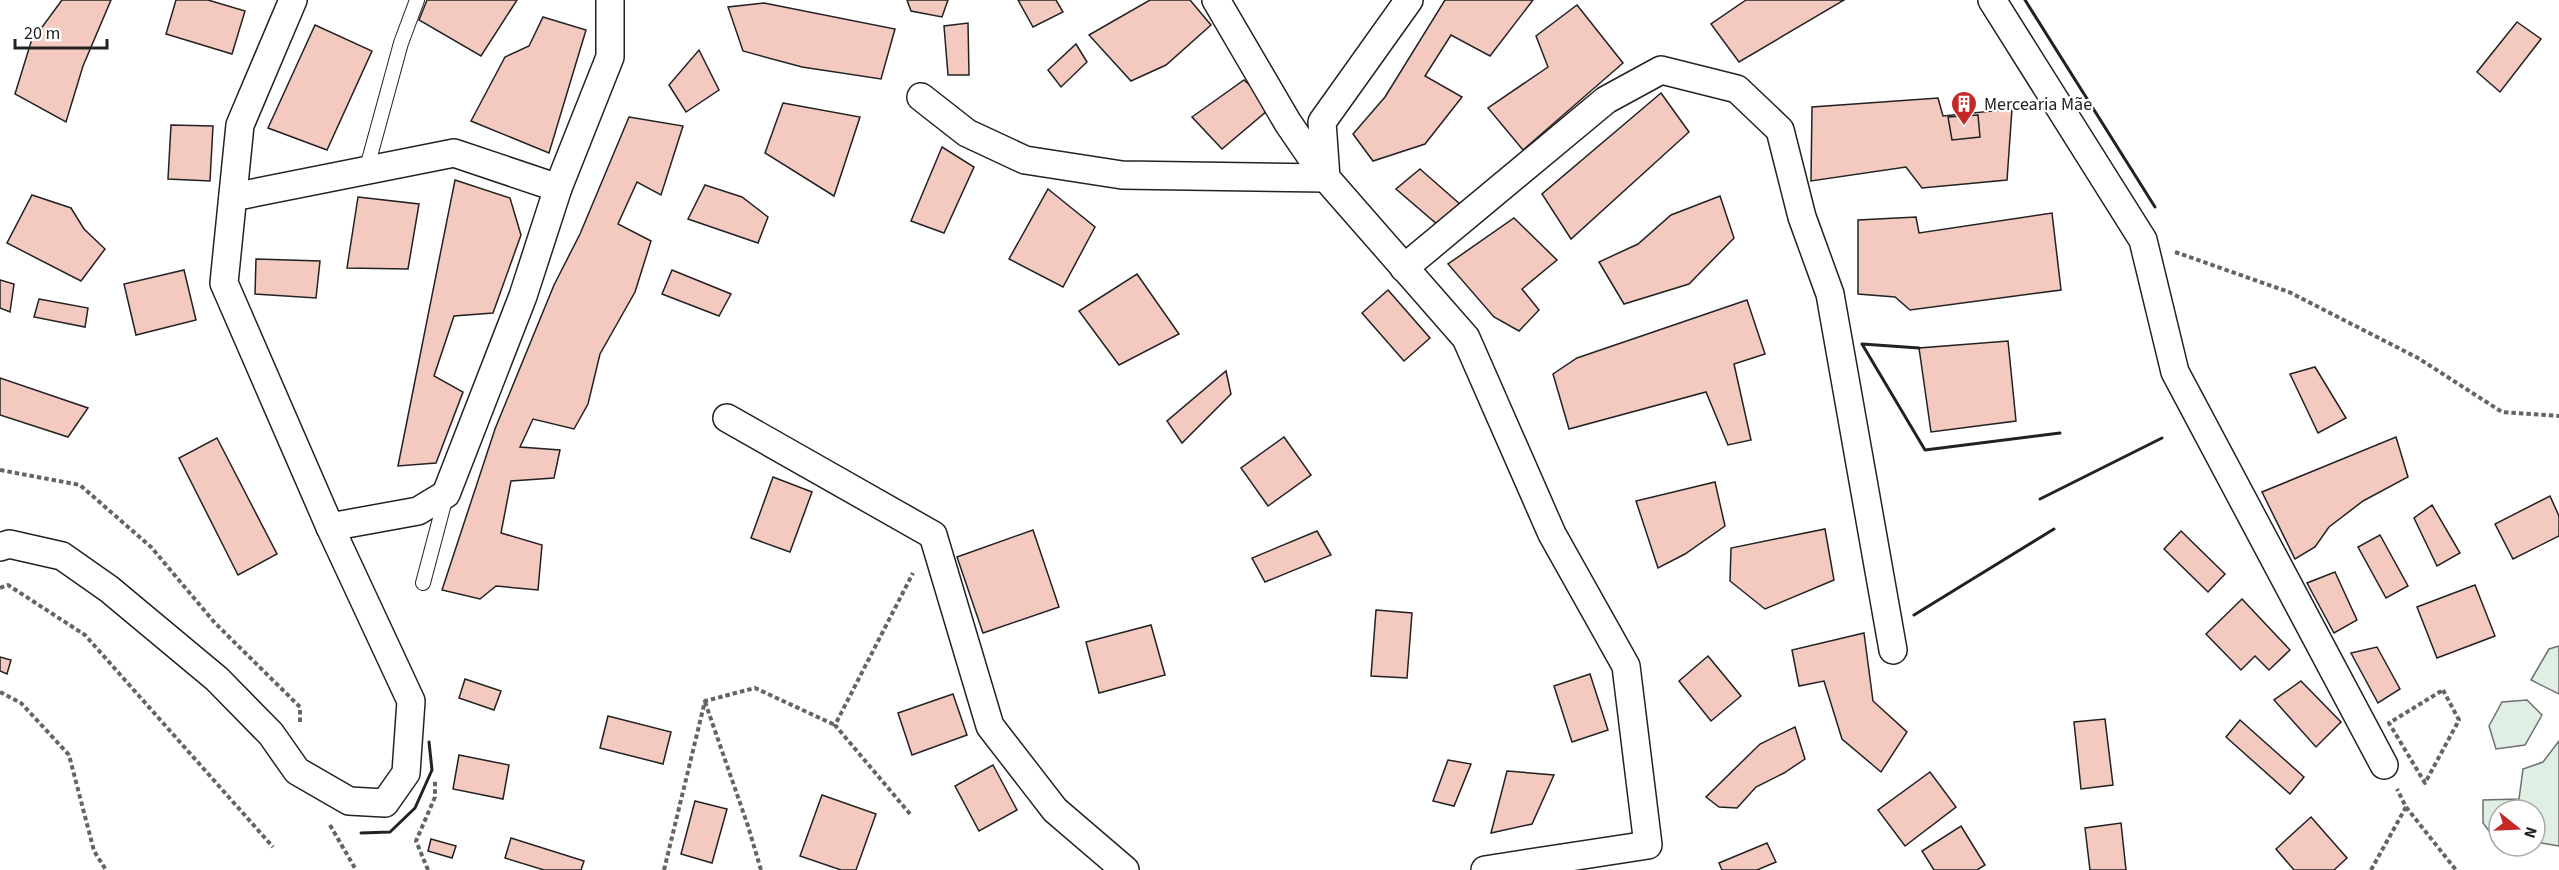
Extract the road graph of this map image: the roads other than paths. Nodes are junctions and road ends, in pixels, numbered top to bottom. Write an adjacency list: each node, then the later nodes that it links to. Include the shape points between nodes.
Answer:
1 (293, 0): 11 (street, via 240,125)
2 (417, 0): 8 (lane, via 401,43)
3 (610, 0): 10 (street, via 610,57)
4 (1216, 0): 9 (street, via 1288,123)
5 (1409, 0): 9 (street, via 1322,122)
6 (1992, 0): 19 (street, via 2143,240 2175,372)
7 (921, 98): 9 (street, via 967,133 1025,160 1122,175)
8 (366, 171): 10 (street, via 454,153); 11 (street)
9 (1326, 178): 12 (street)
10 (558, 188): 14 (street, via 523,296)
11 (233, 197): 15 (street, via 224,283)
12 (1404, 268): 18 (street, via 1606,100 1661,70 1737,89 1780,130 1802,217 1830,294); 20 (street, via 1466,338 1552,534 1626,666)
13 (726, 418): 21 (street, via 933,535 990,726 1055,810)
14 (446, 494): 15 (street, via 418,511); 17 (lane)
15 (330, 527): 16 (street, via 411,701 406,773 385,803 349,801 297,771 271,734 217,679 109,589 62,556 9,544)
16 (0, 547)
17 (423, 583)
18 (1893, 650)
19 (2384, 765)
20 (1647, 858): 22 (street)
21 (1125, 870)
22 (1485, 870)

